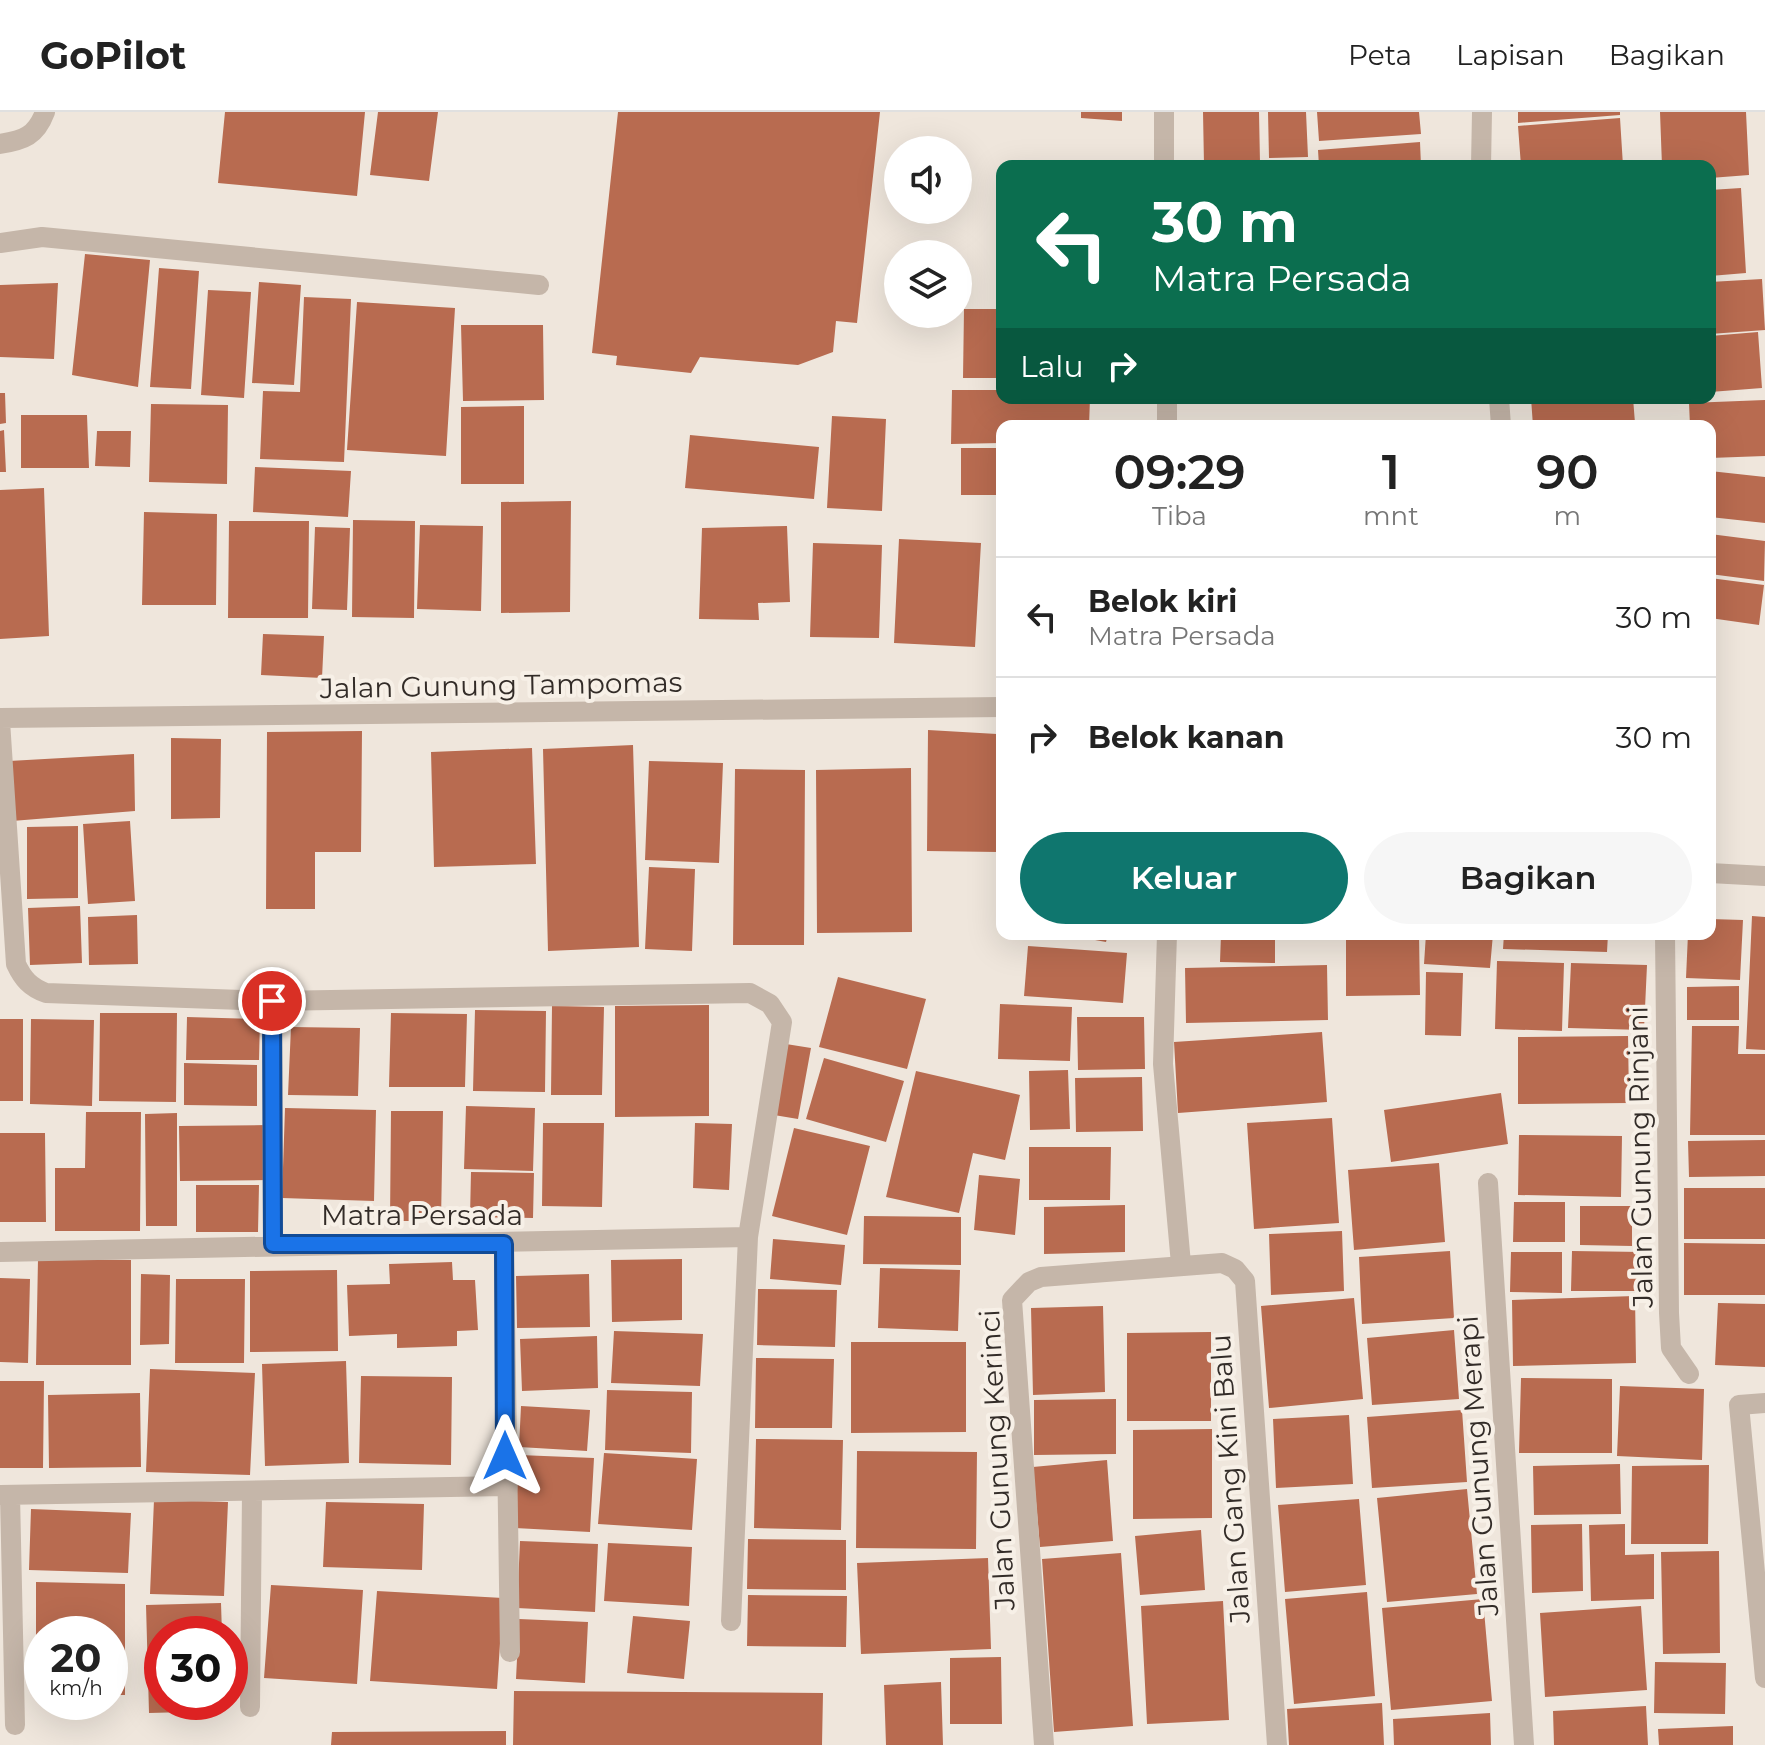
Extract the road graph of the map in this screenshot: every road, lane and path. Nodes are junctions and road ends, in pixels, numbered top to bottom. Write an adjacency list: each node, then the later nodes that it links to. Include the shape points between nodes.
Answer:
1 (45, 112): 4 (street, via 30,137)
2 (1164, 112): 5 (street)
3 (1482, 112): 6 (street)
4 (0, 144)
5 (1164, 160)
6 (1481, 160)
7 (0, 243): 8 (street, via 42,237)
8 (539, 285)
9 (996, 707): 10 (street, Jalan Gunung Tampomas)
10 (0, 719): 15 (street, via 16,964 27,983 46,993)
11 (1716, 873): 12 (street)
12 (1765, 876)
13 (1167, 940): 21 (street, via 1163,1064)
14 (1665, 940): 22 (street, Jalan Gunung Rinjani, via 1669,1313 1671,1348)
15 (272, 1001): 17 (street, via 750,993 760,997 782,1022); 18 (street)
16 (1488, 1183): 34 (street, Jalan Gunung Merapi)
17 (748, 1237): 19 (street, Matra Persada); 27 (street)
18 (273, 1244): 19 (street, Matra Persada); 20 (street, Matra Persada)
19 (504, 1244): 24 (street)
20 (0, 1252)
21 (1181, 1264): 32 (street, Jalan Gunung Kerinci, via 1041,1277 1012,1300); 33 (street, Jalan Gang Kini Balu, via 1229,1264 1245,1281)
22 (1689, 1374)
23 (1765, 1403): 29 (street, via 1739,1405)
24 (506, 1486): 25 (street); 28 (street)
25 (252, 1491): 26 (street); 30 (street)
26 (5, 1495): 31 (street)
27 (731, 1621)
28 (510, 1652)
29 (1765, 1678)
30 (250, 1707)
31 (15, 1725)
32 (1044, 1745)
33 (1277, 1745)
34 (1524, 1745)

